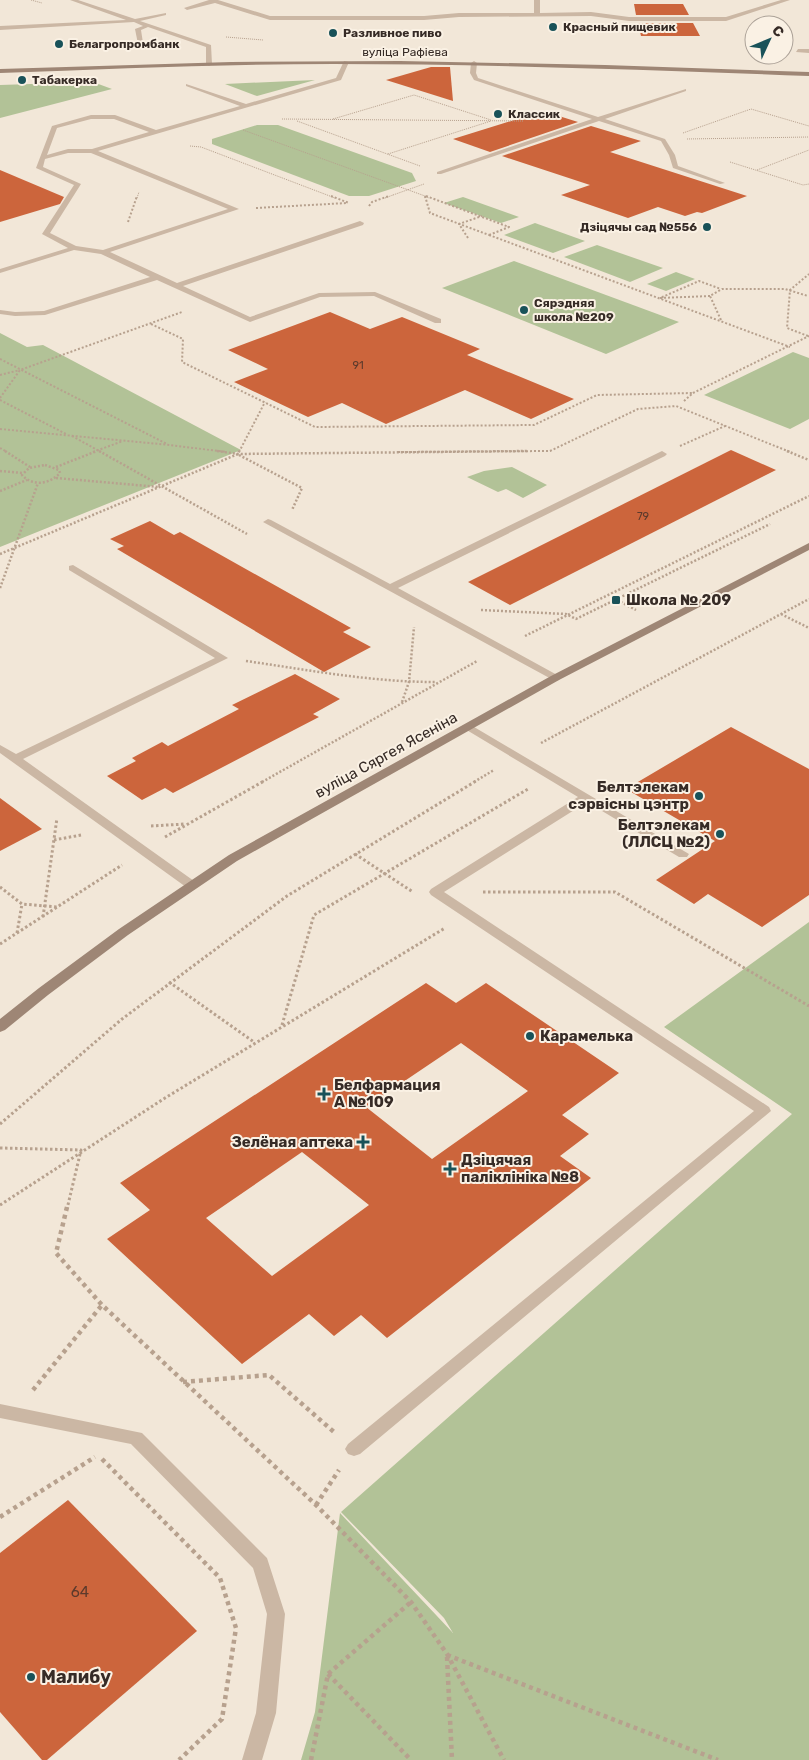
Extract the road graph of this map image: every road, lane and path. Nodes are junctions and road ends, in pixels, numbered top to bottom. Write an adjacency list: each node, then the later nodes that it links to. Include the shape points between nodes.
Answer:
1 (73, 0): 8 (lane)
2 (536, 0): 7 (lane)
3 (788, 0): 7 (lane, via 726,19)
4 (214, 1): 5 (lane); 7 (lane, via 270,18)
5 (187, 8)
6 (164, 14): 8 (lane)
7 (537, 15)
8 (133, 21): 9 (lane); 10 (lane)
9 (147, 26): 11 (lane, via 138,29); 16 (lane, via 209,46)
10 (0, 28)
11 (140, 43)
12 (798, 51): 13 (lane)
13 (809, 51)
14 (346, 62): 15 (main road, вуліца Рафіева); 16 (main road, вуліца Рафіева); 21 (lane, via 339,80)
15 (474, 63): 18 (main road, вуліца Рафіева); 23 (lane, via 476,79)
16 (209, 64): 17 (main road, вуліца Рафіева)
17 (0, 71)
18 (809, 74)
19 (188, 85): 21 (lane)
20 (684, 90): 23 (lane)
21 (246, 106): 30 (lane)
22 (276, 119): 24 (path)
23 (598, 119): 32 (lane); 40 (lane)
24 (294, 120): 25 (path); 36 (path)
25 (328, 120): 26 (path); 26 (path, via 414,95)
26 (494, 120): 27 (path); 36 (path)
27 (523, 121)
28 (809, 126): 32 (path, via 751,109)
29 (242, 130): 45 (path)
30 (154, 132): 35 (lane); 37 (lane, via 115,117 91,117 54,128)
31 (809, 137): 32 (path)
32 (663, 140): 41 (lane, via 675,166)
33 (191, 146): 48 (path)
34 (809, 150): 39 (path)
35 (92, 151): 37 (lane, via 68,151); 50 (lane)
36 (386, 154): 40 (path)
37 (43, 158): 56 (lane, via 39,168 78,184 46,234)
38 (729, 162): 39 (path)
39 (756, 170): 43 (path)
40 (439, 173)
41 (722, 183)
42 (424, 184): 44 (path, bridge)
43 (809, 184)
44 (393, 195)
45 (426, 196): 51 (path); 53 (path, via 430,213)
46 (364, 202): 47 (path)
47 (372, 202)
48 (349, 203): 49 (path); 50 (path)
49 (357, 203)
50 (235, 209): 57 (lane)
51 (482, 216): 53 (path); 54 (path, via 509,227)
52 (360, 223): 61 (lane)
53 (459, 224): 54 (path); 55 (path)
54 (488, 235): 67 (path)
55 (468, 238)
56 (74, 248): 57 (lane); 58 (lane)
57 (103, 252): 60 (lane)
58 (0, 271)
59 (809, 274): 63 (path)
60 (157, 277): 61 (lane); 68 (lane, via 44,313)
61 (176, 286): 66 (lane)
62 (722, 289): 63 (path); 65 (path); 67 (path, via 698,281)
63 (790, 290): 64 (path); 72 (path, via 787,328)
64 (809, 295)
65 (710, 296): 67 (path); 70 (path)
66 (199, 297): 69 (lane, via 250,320 319,295 375,294); 71 (path, via 183,312)
67 (660, 298): 70 (path)
68 (0, 312)
69 (438, 321)
70 (722, 321): 73 (path)
71 (151, 324): 75 (path); 80 (path, via 184,339 182,362)
72 (809, 336): 73 (path)
73 (790, 347): 77 (path)
74 (0, 359): 75 (path)
75 (20, 370): 76 (path); 78 (path); 85 (path)
76 (0, 375)
77 (693, 393): 79 (path); 80 (path, via 596,395 534,425 315,427)
78 (0, 399): 83 (path)
79 (684, 401)
80 (265, 402): 88 (path)
81 (726, 426): 88 (path, via 676,406 638,409 550,451); 89 (path); 90 (path)
82 (0, 429): 83 (path)
83 (68, 435): 84 (path); 87 (path)
84 (123, 441): 85 (path); 87 (path)
85 (170, 445): 88 (path)
86 (0, 448): 91 (path)
87 (99, 451): 92 (path); 98 (path)
88 (238, 454): 98 (path); 103 (path, via 302,488)
89 (662, 454): 109 (lane)
90 (809, 460)
91 (31, 467): 92 (path); 94 (path)
92 (56, 467): 95 (path, via 60,473)
93 (0, 471): 94 (path)
94 (23, 473): 96 (path)
95 (56, 478): 97 (path); 98 (path)
96 (27, 480): 97 (path); 99 (path)
97 (38, 482): 105 (path)
98 (162, 487): 105 (path)
99 (0, 491)
100 (809, 496): 101 (path)
101 (762, 520): 113 (path); 113 (path, via 770,524 576,619)
102 (268, 522): 103 (lane)
103 (283, 529): 109 (lane)
104 (809, 546): 118 (main road, вуліца Сяргея Ясеніна)
105 (15, 548): 106 (path); 108 (path)
106 (0, 554)
107 (74, 568): 117 (lane)
108 (0, 588)
109 (390, 588): 111 (lane)
110 (809, 599): 114 (path)
111 (425, 607): 116 (lane); 119 (path, via 414,627)
112 (472, 609): 113 (path)
113 (566, 614): 116 (path)
114 (781, 614): 115 (path); 124 (path)
115 (809, 628)
116 (501, 648): 118 (lane); 120 (path)
117 (223, 658): 119 (path); 125 (lane)
118 (555, 678): 122 (main road, вуліца Сяргея Ясеніна)
119 (409, 682): 120 (path); 121 (path)
120 (437, 682): 121 (path)
121 (402, 702): 129 (path)
122 (469, 727): 124 (lane); 133 (main road, вуліца Сяргея Ясеніна)
123 (0, 748): 125 (lane)
124 (518, 756): 126 (lane); 130 (path)
125 (15, 759): 127 (lane)
126 (550, 776): 128 (lane); 132 (path)
127 (61, 792): 129 (lane); 138 (path)
128 (586, 798): 131 (lane); 140 (lane, via 435,892)
129 (143, 850): 133 (lane); 139 (path)
130 (355, 854): 132 (path); 144 (path, via 287,896)
131 (682, 854)
132 (384, 874): 136 (path); 146 (path, via 314,915)
133 (190, 884): 147 (main road, вуліца Сяргея Ясеніна, via 29,1002)
134 (0, 887): 137 (path)
135 (482, 892): 145 (path, via 615,892)
136 (416, 895)
137 (22, 904): 138 (path); 142 (path)
138 (45, 907): 139 (path); 141 (path)
139 (58, 908): 141 (path)
140 (469, 914): 146 (path); 156 (lane, via 764,1111)
141 (43, 917): 142 (path)
142 (17, 933): 143 (path)
143 (0, 944)
144 (170, 982): 148 (path); 149 (path)
145 (809, 1006)
146 (282, 1025): 148 (path)
147 (0, 1027)
148 (254, 1042): 151 (path)
149 (0, 1124)
150 (0, 1148): 151 (path)
151 (81, 1150): 152 (path); 153 (path, via 56,1253)
152 (0, 1204)
153 (102, 1305): 154 (path); 155 (path)
154 (183, 1382): 156 (path, via 269,1375); 157 (path)
155 (7, 1412): 163 (lane, via 136,1438 262,1564 276,1614 266,1713)
156 (354, 1449): 157 (path)
157 (316, 1505): 159 (path)
158 (0, 1517): 162 (path, via 98,1455 220,1578 236,1628 222,1718)
159 (411, 1602): 160 (path); 161 (path)
160 (447, 1654): 166 (path); 167 (path); 168 (path)
161 (328, 1674): 164 (path); 165 (path)
162 (179, 1760)
163 (252, 1760)
164 (311, 1760)
165 (411, 1760)
166 (452, 1760)
167 (504, 1760)
168 (718, 1760)

